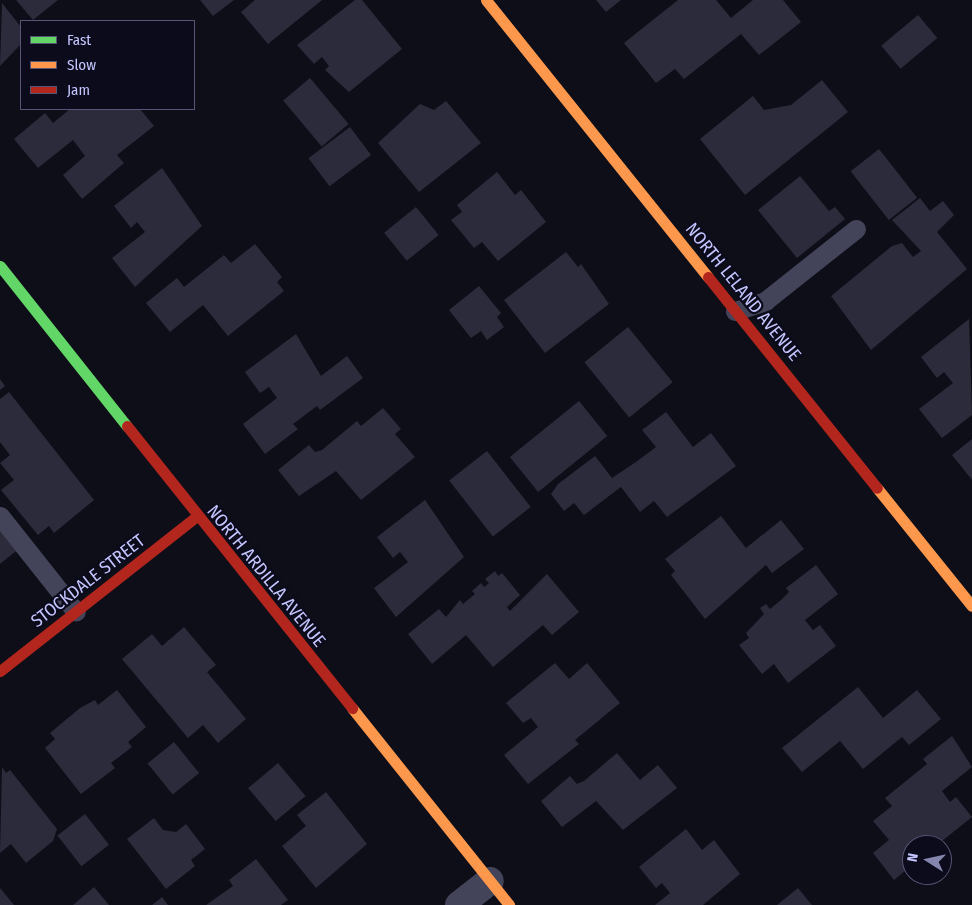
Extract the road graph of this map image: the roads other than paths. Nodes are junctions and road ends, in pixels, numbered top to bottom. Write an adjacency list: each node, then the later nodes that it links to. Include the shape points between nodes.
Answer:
1 (486, 0): 4 (street, NORTH LELAND AVENUE)
2 (856, 229): 4 (lane, via 765,301)
3 (0, 266): 6 (street, NORTH ARDILLA AVENUE)
4 (735, 311): 7 (street, NORTH LELAND AVENUE)
5 (0, 516): 8 (lane)
6 (196, 517): 8 (street, STOCKDALE STREET); 10 (street, NORTH ARDILLA AVENUE)
7 (972, 606)
8 (76, 612): 9 (street, STOCKDALE STREET)
9 (0, 672)
10 (490, 881): 11 (street); 12 (street, NORTH ARDILLA AVENUE)
11 (459, 905)
12 (509, 905)

